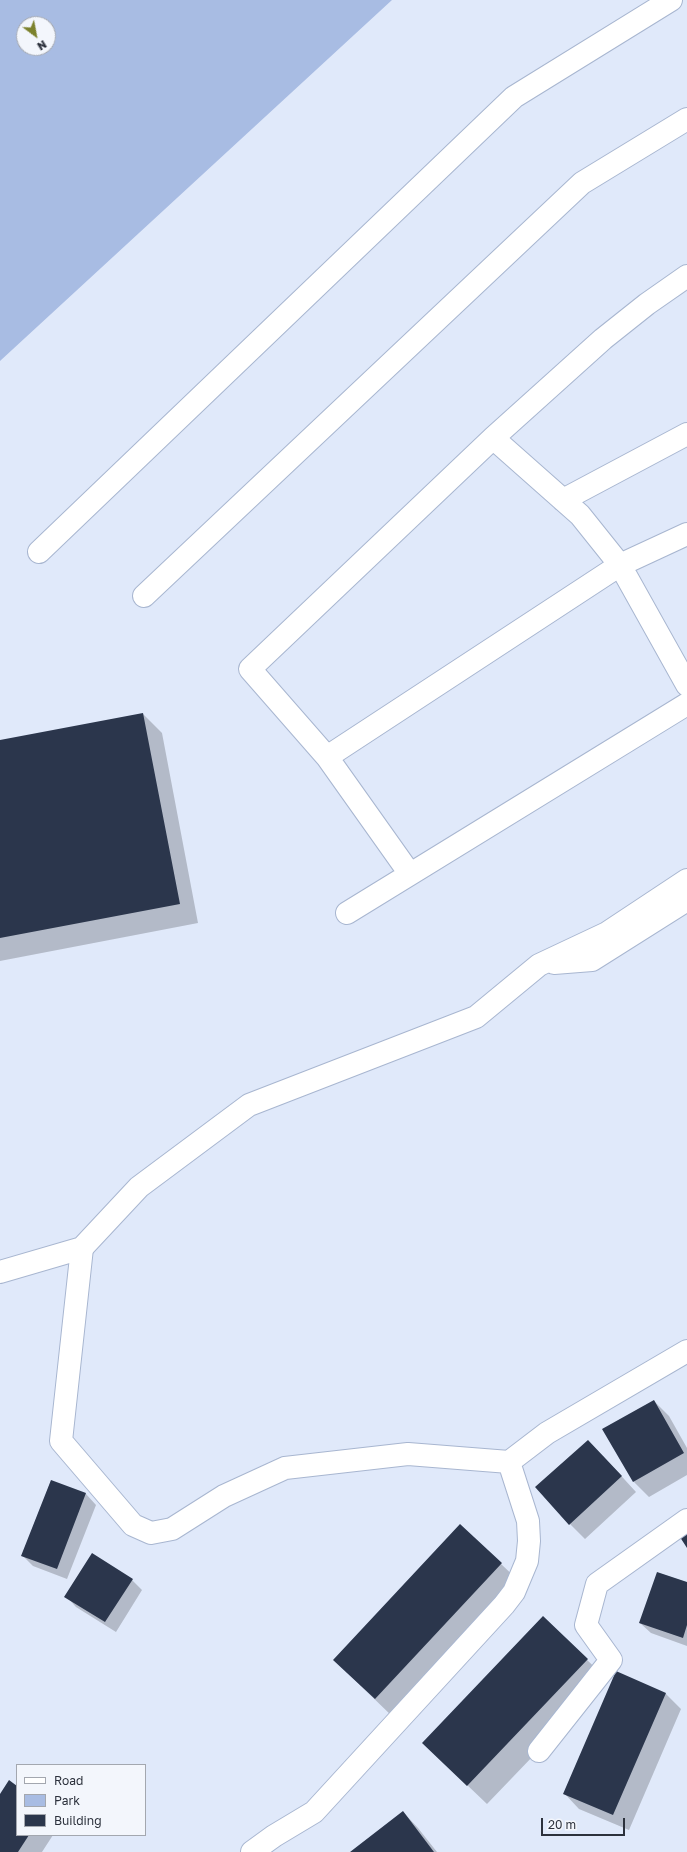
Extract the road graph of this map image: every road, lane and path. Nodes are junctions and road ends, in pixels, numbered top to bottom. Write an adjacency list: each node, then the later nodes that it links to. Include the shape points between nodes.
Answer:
1 (671, 0): 8 (street, via 514,97)
2 (687, 120): 10 (street, via 582,183)
3 (687, 276): 5 (street, via 603,339)
4 (687, 434): 6 (street)
5 (493, 438): 6 (street); 13 (street, via 250,669)
6 (563, 500): 9 (street, via 580,515)
7 (687, 534): 9 (street)
8 (39, 552)
9 (620, 565): 11 (street); 13 (street)
10 (144, 596)
11 (687, 685)
12 (687, 704): 14 (street)
13 (327, 757): 14 (street)
14 (410, 874): 17 (street)
15 (687, 880): 18 (street, via 607,933)
16 (687, 900): 18 (street, via 592,960)
17 (347, 913)
18 (539, 965): 19 (street, via 476,1017 249,1105 139,1188)
19 (82, 1248): 20 (street); 22 (street, via 61,1442 133,1524 151,1533 172,1529 224,1496 285,1468 408,1454)
20 (0, 1272)
21 (687, 1351): 22 (street, via 547,1433)
22 (509, 1462): 25 (street, via 528,1521 529,1541 527,1561 514,1592 314,1812)
23 (687, 1520): 24 (street, via 596,1584 586,1626 612,1660)
24 (539, 1751)
25 (252, 1852)

